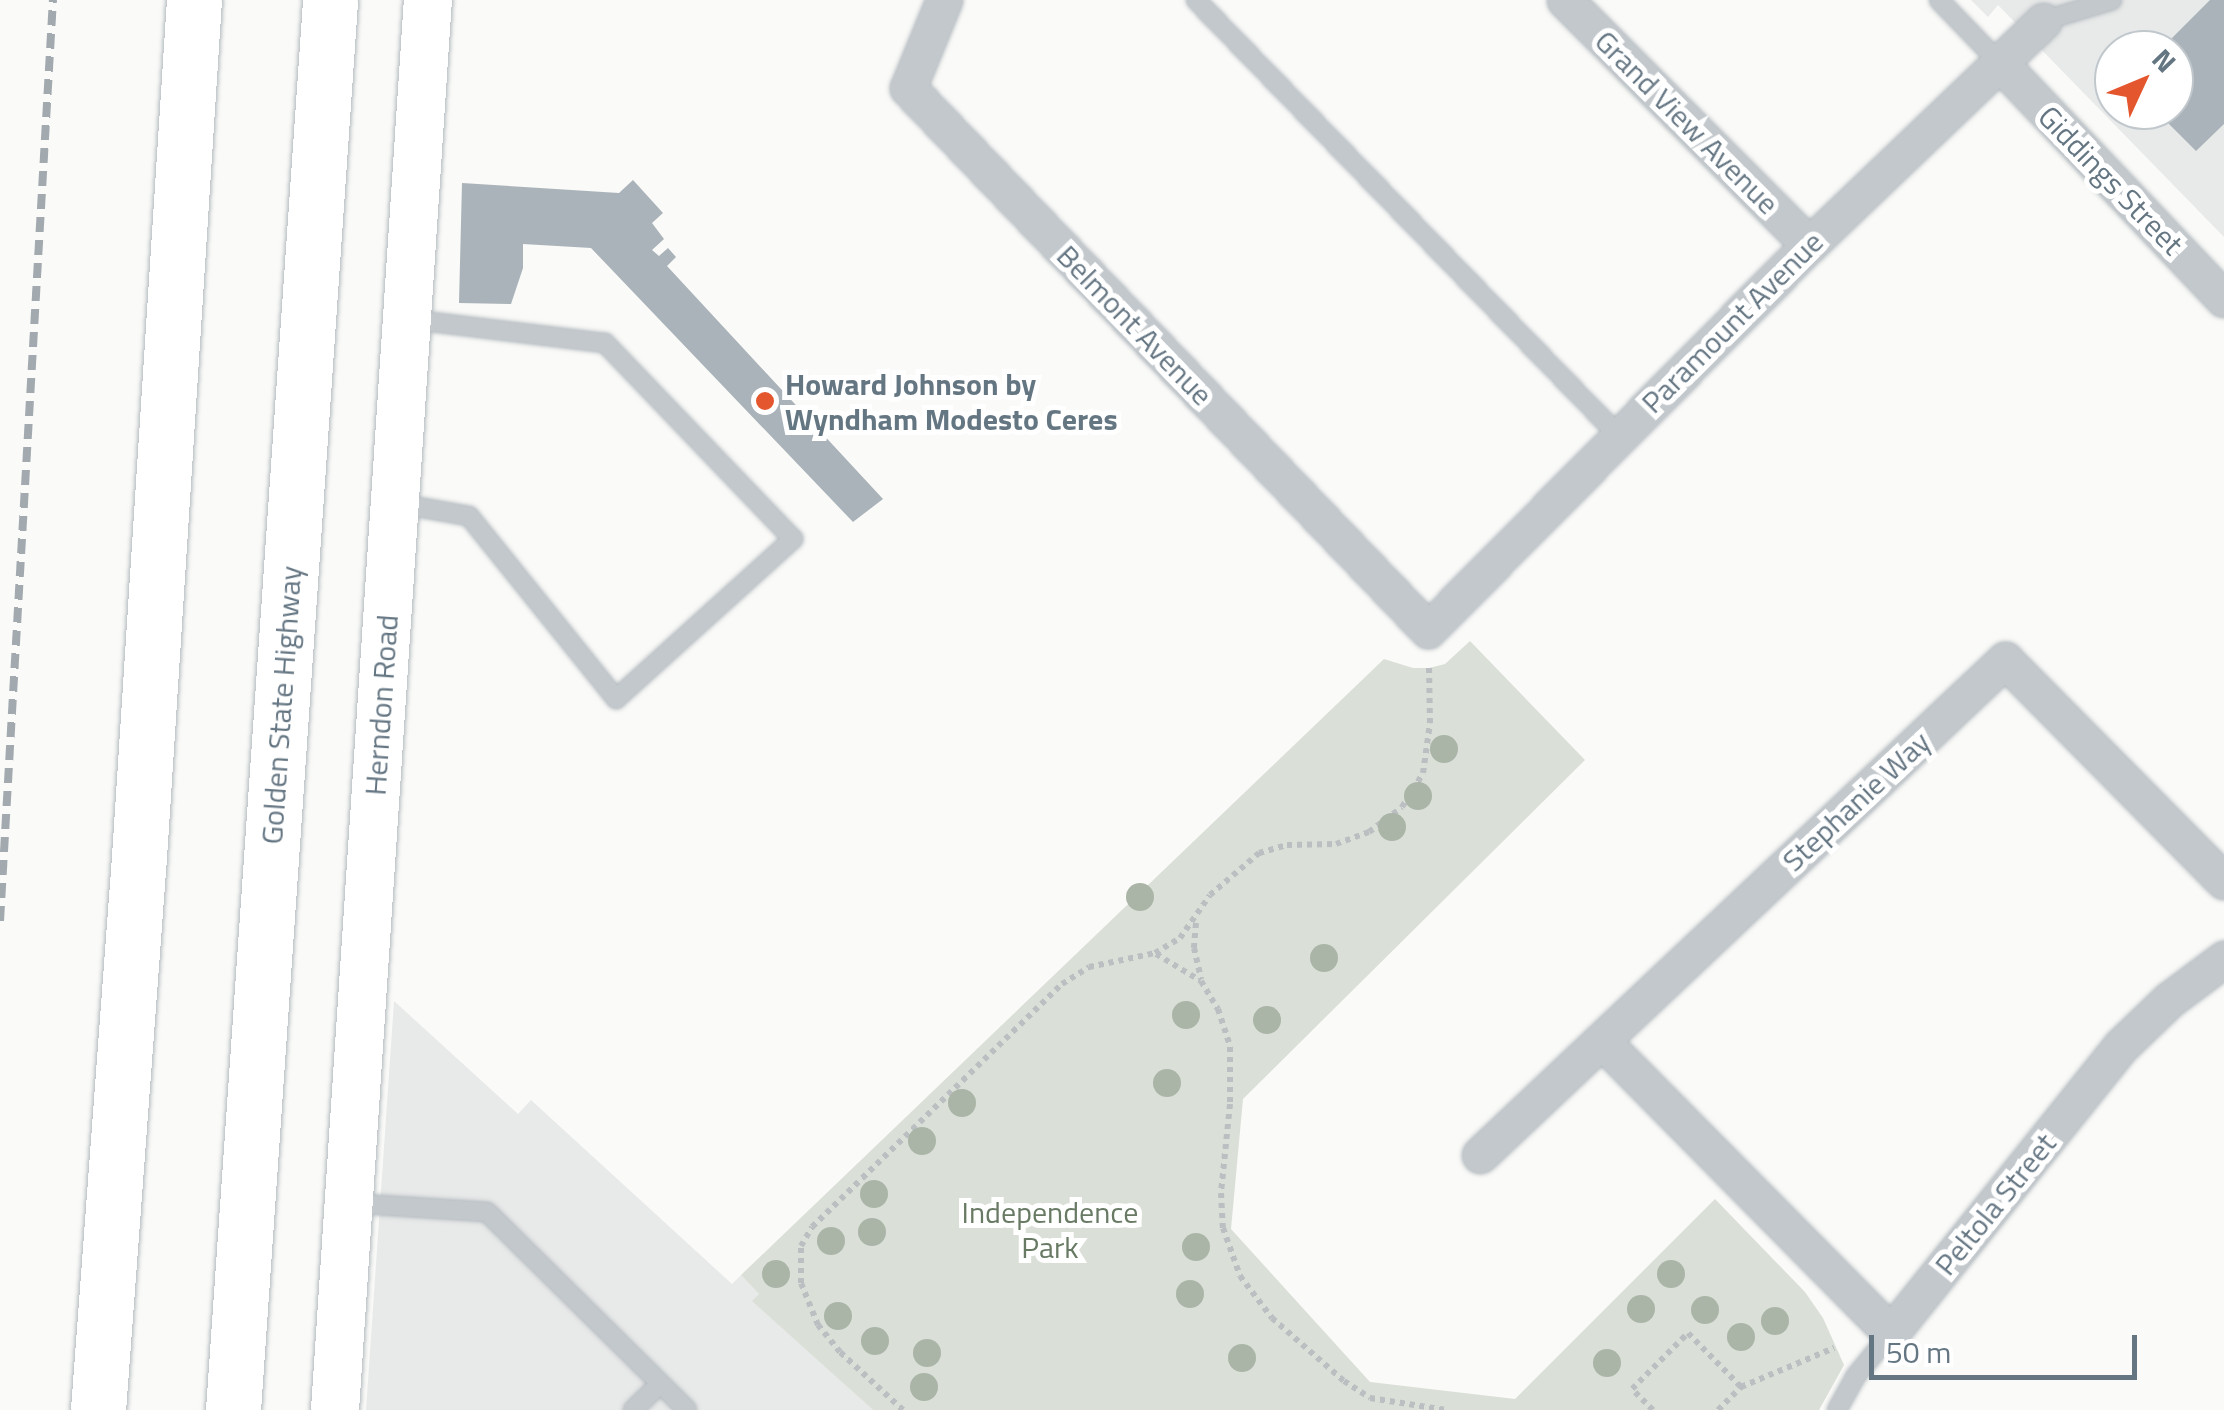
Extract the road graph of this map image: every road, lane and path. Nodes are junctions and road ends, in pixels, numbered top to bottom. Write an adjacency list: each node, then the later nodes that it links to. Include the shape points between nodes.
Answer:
1 (194, 0): 30 (highway)
2 (330, 0): 31 (highway, Golden State Highway)
3 (428, 0): 13 (street, Herndon Road)
4 (944, 0): 16 (street, Belmont Avenue, via 908,88)
5 (1196, 0): 14 (lane)
6 (1565, 0): 11 (street, Grand View Avenue)
7 (1939, 0): 10 (lane)
8 (2112, 0): 9 (lane)
9 (2048, 10): 10 (street, Paramount Avenue)
10 (1998, 61): 11 (street, Paramount Avenue); 12 (street, Giddings Street)
11 (1809, 244): 14 (street, Paramount Avenue)
12 (2224, 299)
13 (407, 319): 15 (street, Herndon Road); 15 (lane, via 605,343 793,539 616,699 469,516)
14 (1620, 436): 16 (street, Paramount Avenue)
15 (394, 502): 25 (street, Herndon Road)
16 (1428, 630)
17 (1429, 668): 19 (path, via 1424,773 1402,808 1369,832 1336,844 1258,853 1210,895)
18 (2224, 881): 23 (street, Stephanie Way, via 2005,660)
19 (1196, 921): 20 (path); 22 (path)
20 (1155, 953): 22 (path); 35 (path, via 1089,968 1062,984 812,1227 801,1246 800,1283 818,1325)
21 (2224, 959): 26 (street, Peltola Street, via 2121,1046)
22 (1201, 981): 36 (path, via 1230,1048 1222,1211 1240,1276 1272,1318 1370,1398)
23 (1602, 1041): 24 (street, Stephanie Way); 26 (street)
24 (1480, 1155)
25 (348, 1203): 28 (lane, via 488,1212); 32 (street, Herndon Road)
26 (1890, 1333): 39 (lane, via 1854,1376)
27 (1834, 1348): 29 (path)
28 (660, 1384): 33 (lane); 34 (lane)
29 (1741, 1387): 37 (path, via 1688,1333 1632,1389); 38 (path)
30 (98, 1410)
31 (233, 1410)
32 (335, 1410)
33 (633, 1410)
34 (686, 1410)
35 (903, 1410)
36 (1446, 1410)
37 (1653, 1410)
38 (1718, 1410)
39 (1837, 1410)

